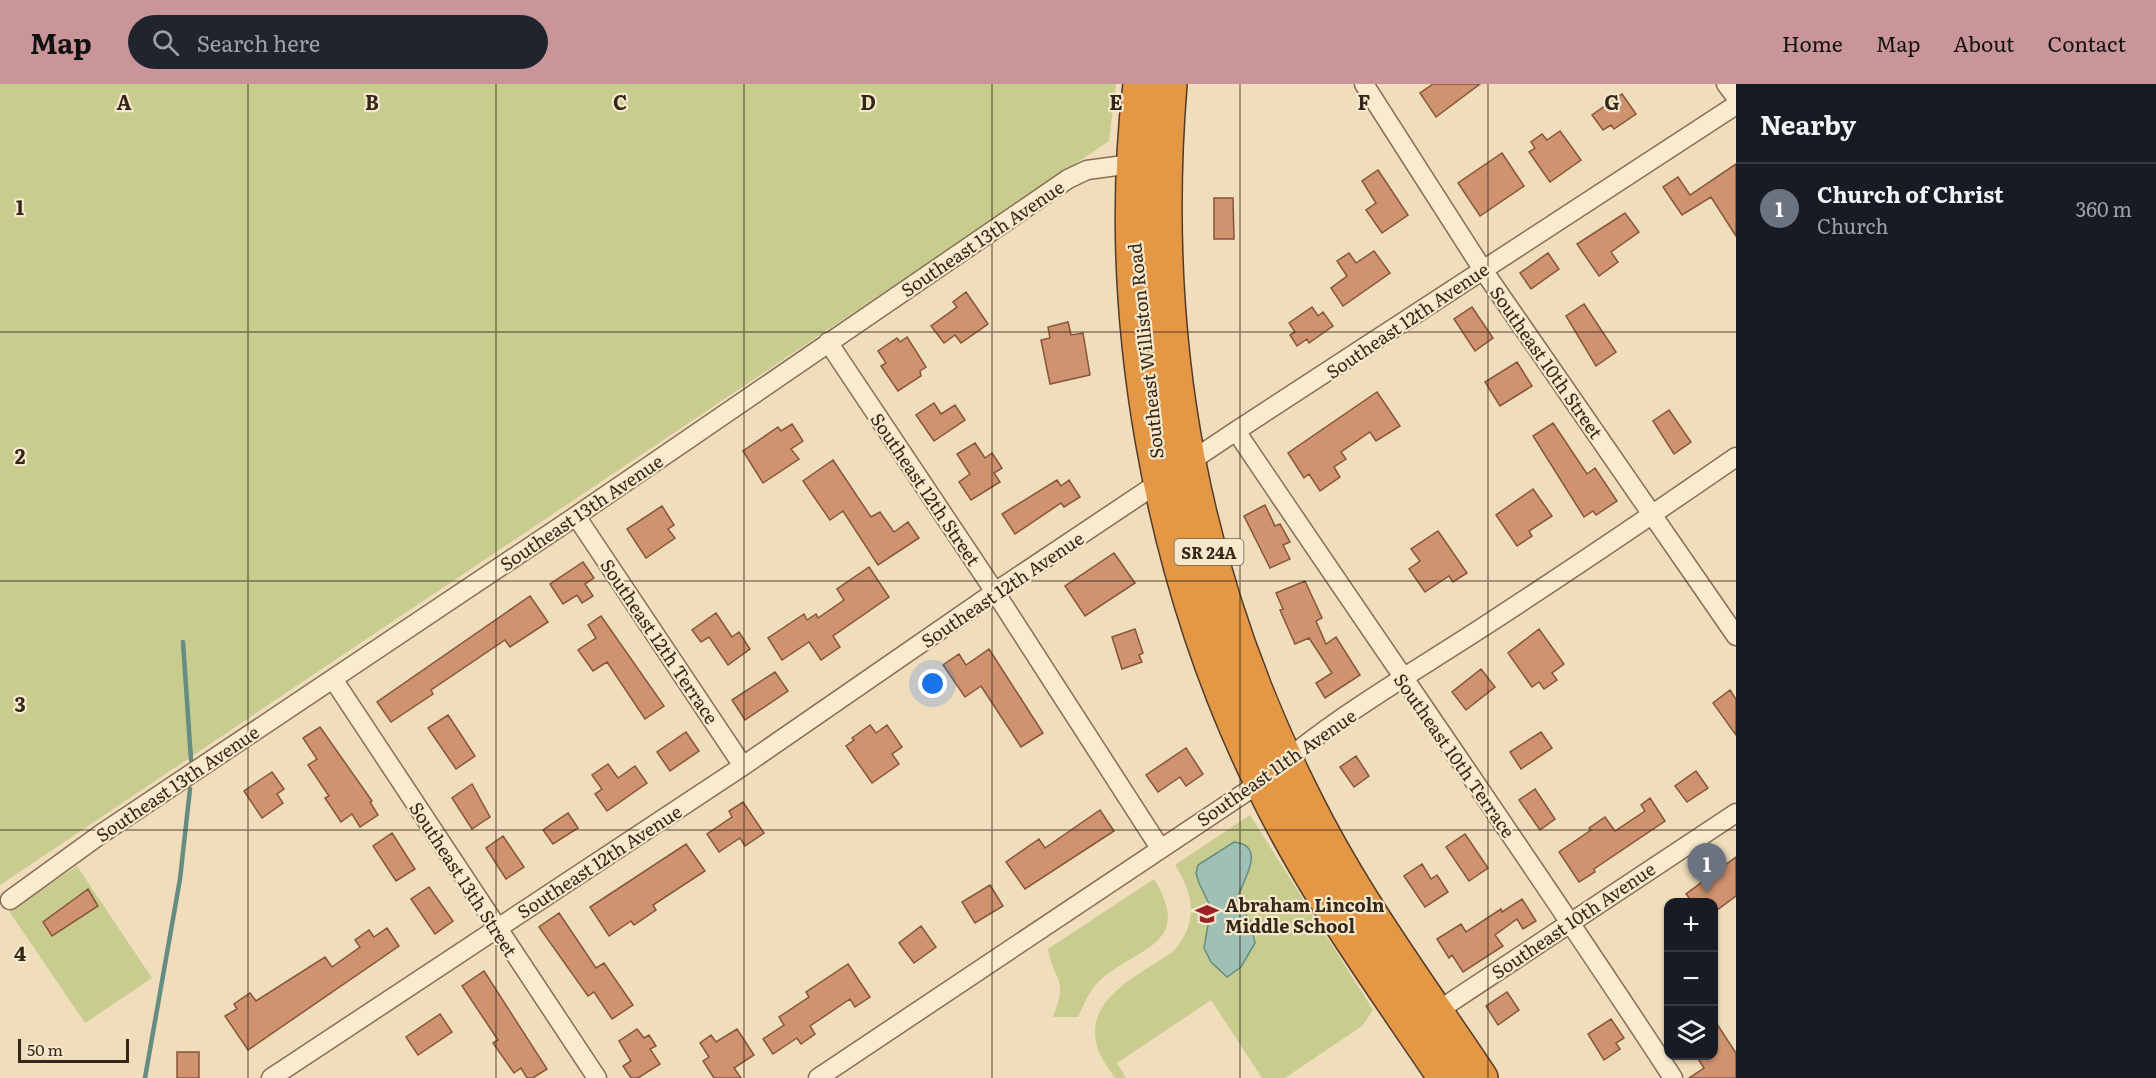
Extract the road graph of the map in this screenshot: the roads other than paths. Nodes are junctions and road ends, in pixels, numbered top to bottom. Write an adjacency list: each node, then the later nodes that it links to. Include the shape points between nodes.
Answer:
1 (1140, 84): 8 (highway, Southeast Williston Road / SR 24A)
2 (1170, 84): 7 (highway, Southeast Williston Road / SR 24A)
3 (1364, 84): 9 (street, Southeast 10th Street)
4 (1726, 84): 5 (street)
5 (1736, 97)
6 (1736, 105): 9 (street, Southeast 12th Avenue)
7 (1165, 160): 8 (street, Southeast 13th Avenue); 13 (highway, Southeast Williston Road / SR 24A, via 1164,265)
8 (1132, 164): 10 (street, Southeast 13th Avenue, via 1087,170 1068,179); 14 (highway, Southeast Williston Road / SR 24A, via 1136,283)
9 (1483, 270): 11 (street, Southeast 12th Avenue); 15 (street, Southeast 10th Street)
10 (828, 342): 16 (street, Southeast 13th Avenue); 17 (street, Southeast 12th Street)
11 (1236, 431): 13 (street, Southeast 12th Avenue); 19 (street, Southeast 10th Terrace)
12 (1736, 457): 15 (street, Southeast 11th Avenue)
13 (1187, 464): 14 (street, Southeast 12th Avenue); 21 (highway, Southeast Williston Road / SR 24A, via 1228,617)
14 (1159, 483): 17 (street, Southeast 12th Avenue); 23 (highway, Southeast Williston Road / SR 24A, via 1201,631)
15 (1653, 514): 18 (street, Southeast 10th Street); 19 (street, Southeast 11th Avenue)
16 (576, 516): 20 (street, Southeast 13th Avenue); 22 (street, Southeast 12th Terrace)
17 (995, 592): 22 (street, Southeast 12th Avenue); 25 (street, Southeast 12th Street)
18 (1736, 636)
19 (1402, 679): 21 (street, Southeast 11th Avenue); 27 (street, Southeast 10th Terrace)
20 (333, 680): 26 (street, Southeast 13th Avenue, via 101,834); 28 (street, Southeast 13th Street)
21 (1285, 759): 23 (street, Southeast 11th Avenue); 29 (highway, SR 24A)
22 (743, 765): 28 (street, Southeast 12th Avenue)
23 (1261, 782): 25 (street, Southeast 11th Avenue); 29 (highway, SR 24A, via 1314,878)
24 (1736, 813): 27 (street, Southeast 10th Avenue)
25 (1160, 848): 32 (street, Southeast 11th Avenue)
26 (10, 900)
27 (1570, 921): 29 (street, Southeast 10th Avenue); 35 (street, Southeast 10th Terrace)
28 (497, 928): 30 (street, Southeast 12th Avenue); 31 (street, Southeast 13th Street)
29 (1418, 1011): 33 (highway, SR 24A); 34 (highway, SR 24A)
30 (271, 1078)
31 (597, 1078)
32 (818, 1078)
33 (1445, 1078)
34 (1481, 1078)
35 (1673, 1078)

